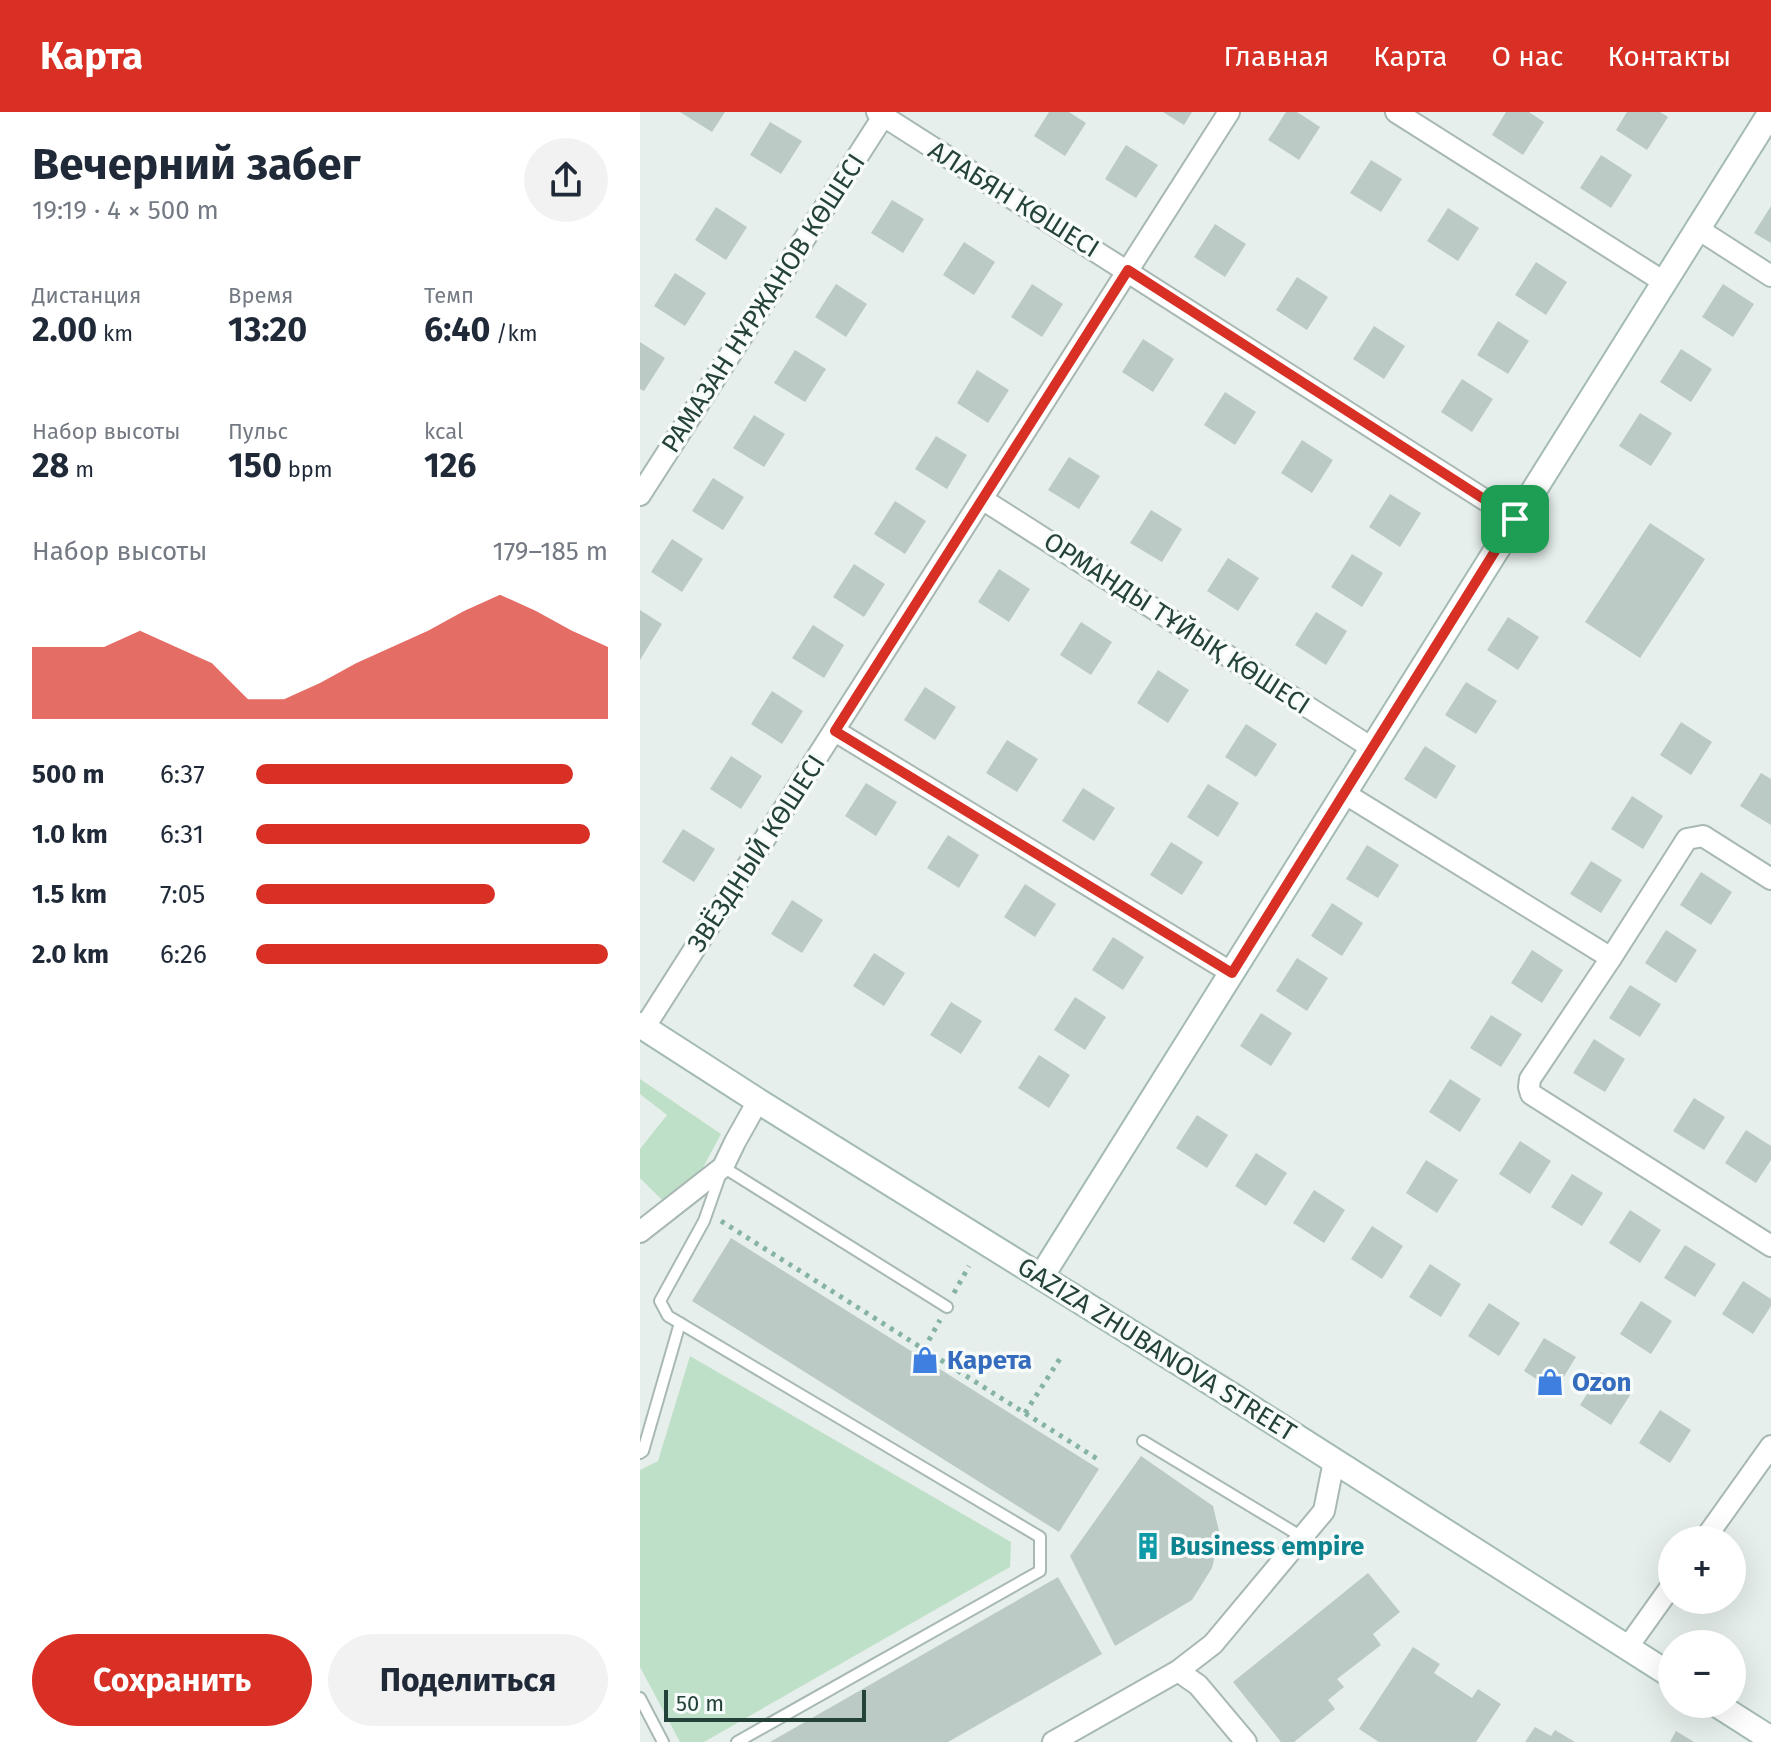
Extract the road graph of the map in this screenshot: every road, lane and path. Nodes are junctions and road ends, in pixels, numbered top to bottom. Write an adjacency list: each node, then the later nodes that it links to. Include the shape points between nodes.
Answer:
1 (1229, 112): 6 (street, ЗВЁЗДНЫЙ КӨШЕСІ)
2 (1396, 112): 8 (street)
3 (1771, 112): 5 (street)
4 (882, 113): 6 (street, АЛАБЯН КӨШЕСІ); 9 (street, РАМАЗАН НҰРЖАНОВ КӨШЕСІ)
5 (1698, 229): 7 (street); 8 (street)
6 (1128, 270): 10 (street, ЗВЁЗДНЫЙ КӨШЕСІ); 11 (street, АЛАБЯН КӨШЕСІ)
7 (1771, 276)
8 (1664, 282): 11 (street)
9 (640, 495)
10 (982, 499): 12 (street, ЗВЁЗДНЫЙ КӨШЕСІ); 13 (street, ОРМАНДЫ ТҰЙЫҚ КӨШЕСІ)
11 (1515, 519): 13 (street)
12 (835, 731): 17 (street); 18 (street, ЗВЁЗДНЫЙ КӨШЕСІ)
13 (1372, 748): 14 (street)
14 (1344, 793): 16 (street); 17 (street)
15 (1771, 879): 16 (street, via 1703,836 1687,839)
16 (1611, 958): 23 (street, via 1530,1079 1531,1094)
17 (1232, 973): 24 (street)
18 (642, 1026): 19 (street, GAZIZA ZHUBANOVA STREET)
19 (758, 1101): 20 (street); 24 (street, GAZIZA ZHUBANOVA STREET)
20 (723, 1167): 21 (lane); 22 (street); 25 (lane)
21 (707, 1213): 26 (lane, via 660,1301 668,1316); 28 (path)
22 (640, 1232)
23 (1771, 1246)
24 (1041, 1277): 33 (street, GAZIZA ZHUBANOVA STREET)
25 (947, 1307)
26 (680, 1323): 31 (lane); 44 (lane, via 1040,1537 1040,1571)
27 (1061, 1357): 28 (path)
28 (1025, 1413): 32 (path)
29 (1143, 1441): 35 (lane)
30 (1771, 1446): 34 (street)
31 (640, 1453)
32 (1099, 1460)
33 (1334, 1461): 35 (street, via 1324,1511); 37 (street, GAZIZA ZHUBANOVA STREET)
34 (1714, 1526)
35 (1302, 1537): 39 (street, via 1213,1644)
36 (1658, 1605): 37 (street)
37 (1627, 1648): 38 (street, GAZIZA ZHUBANOVA STREET)
38 (1658, 1667)
39 (1178, 1671): 45 (street); 46 (street, via 1198,1685)
40 (640, 1698): 43 (lane)
41 (1738, 1718): 42 (street)
42 (1771, 1739)
43 (663, 1742)
44 (737, 1742)
45 (1053, 1742)
46 (1246, 1742)

